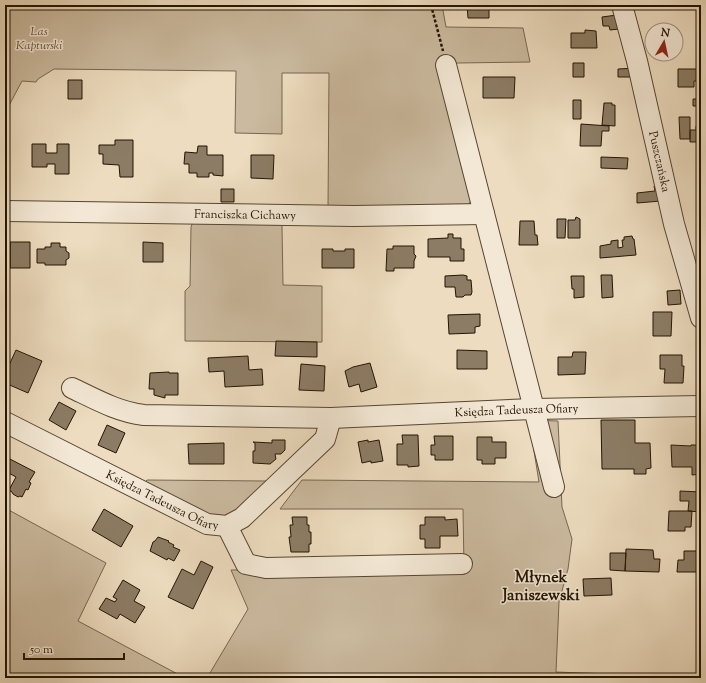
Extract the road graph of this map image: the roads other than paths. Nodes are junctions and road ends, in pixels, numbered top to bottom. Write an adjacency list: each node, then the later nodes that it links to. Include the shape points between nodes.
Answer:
1 (622, 5): 5 (street, Puszczańska, via 674,224)
2 (446, 65): 4 (street)
3 (5, 211): 4 (street, Franciszka Cichawy, via 354,216)
4 (484, 214): 8 (street)
5 (701, 318)
6 (72, 388): 9 (street, Księdza Tadeusza Ofiary, via 112,407 144,416)
7 (701, 406): 8 (street, Księdza Tadeusza Ofiary)
8 (534, 409): 9 (street, Księdza Tadeusza Ofiary); 11 (street)
9 (332, 418): 12 (street, Księdza Tadeusza Ofiary, via 325,439 242,518)
10 (5, 422): 12 (street, Księdza Tadeusza Ofiary, via 206,524)
11 (554, 487)
12 (227, 526): 13 (street, via 246,564 266,568)
13 (462, 564)

